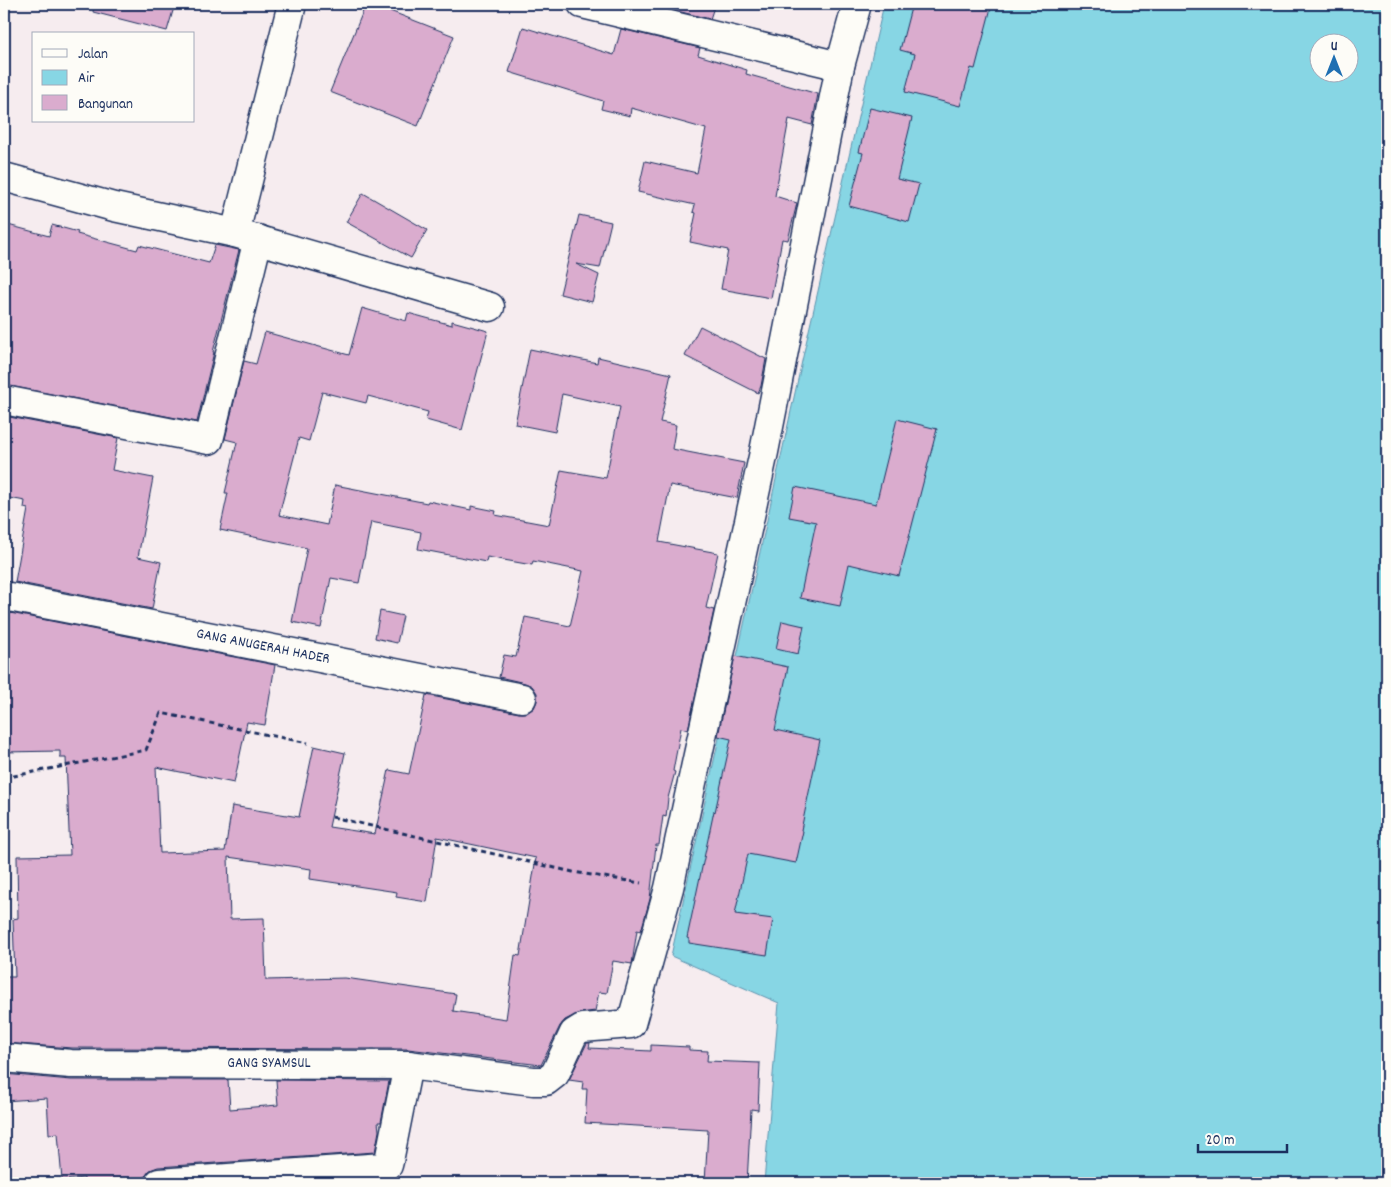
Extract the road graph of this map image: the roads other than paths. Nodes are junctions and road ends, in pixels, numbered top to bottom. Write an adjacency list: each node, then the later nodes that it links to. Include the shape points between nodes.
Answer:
1 (292, 4): 6 (street)
2 (582, 4): 4 (street)
3 (857, 4): 4 (street)
4 (840, 66): 12 (street, GANG SYAMSUL, via 764,452 669,888 631,1024 582,1028 574,1032 555,1074 546,1081)
5 (4, 177): 6 (street, via 114,207)
6 (246, 236): 7 (street); 8 (street, via 209,440)
7 (490, 306)
8 (4, 400)
9 (4, 596): 10 (street, GANG ANUGERAH HADER)
10 (522, 698)
11 (4, 1058): 12 (street, GANG SYAMSUL, via 71,1064)
12 (408, 1065): 13 (street, via 389,1161)
13 (381, 1175): 14 (street)
14 (159, 1183)

